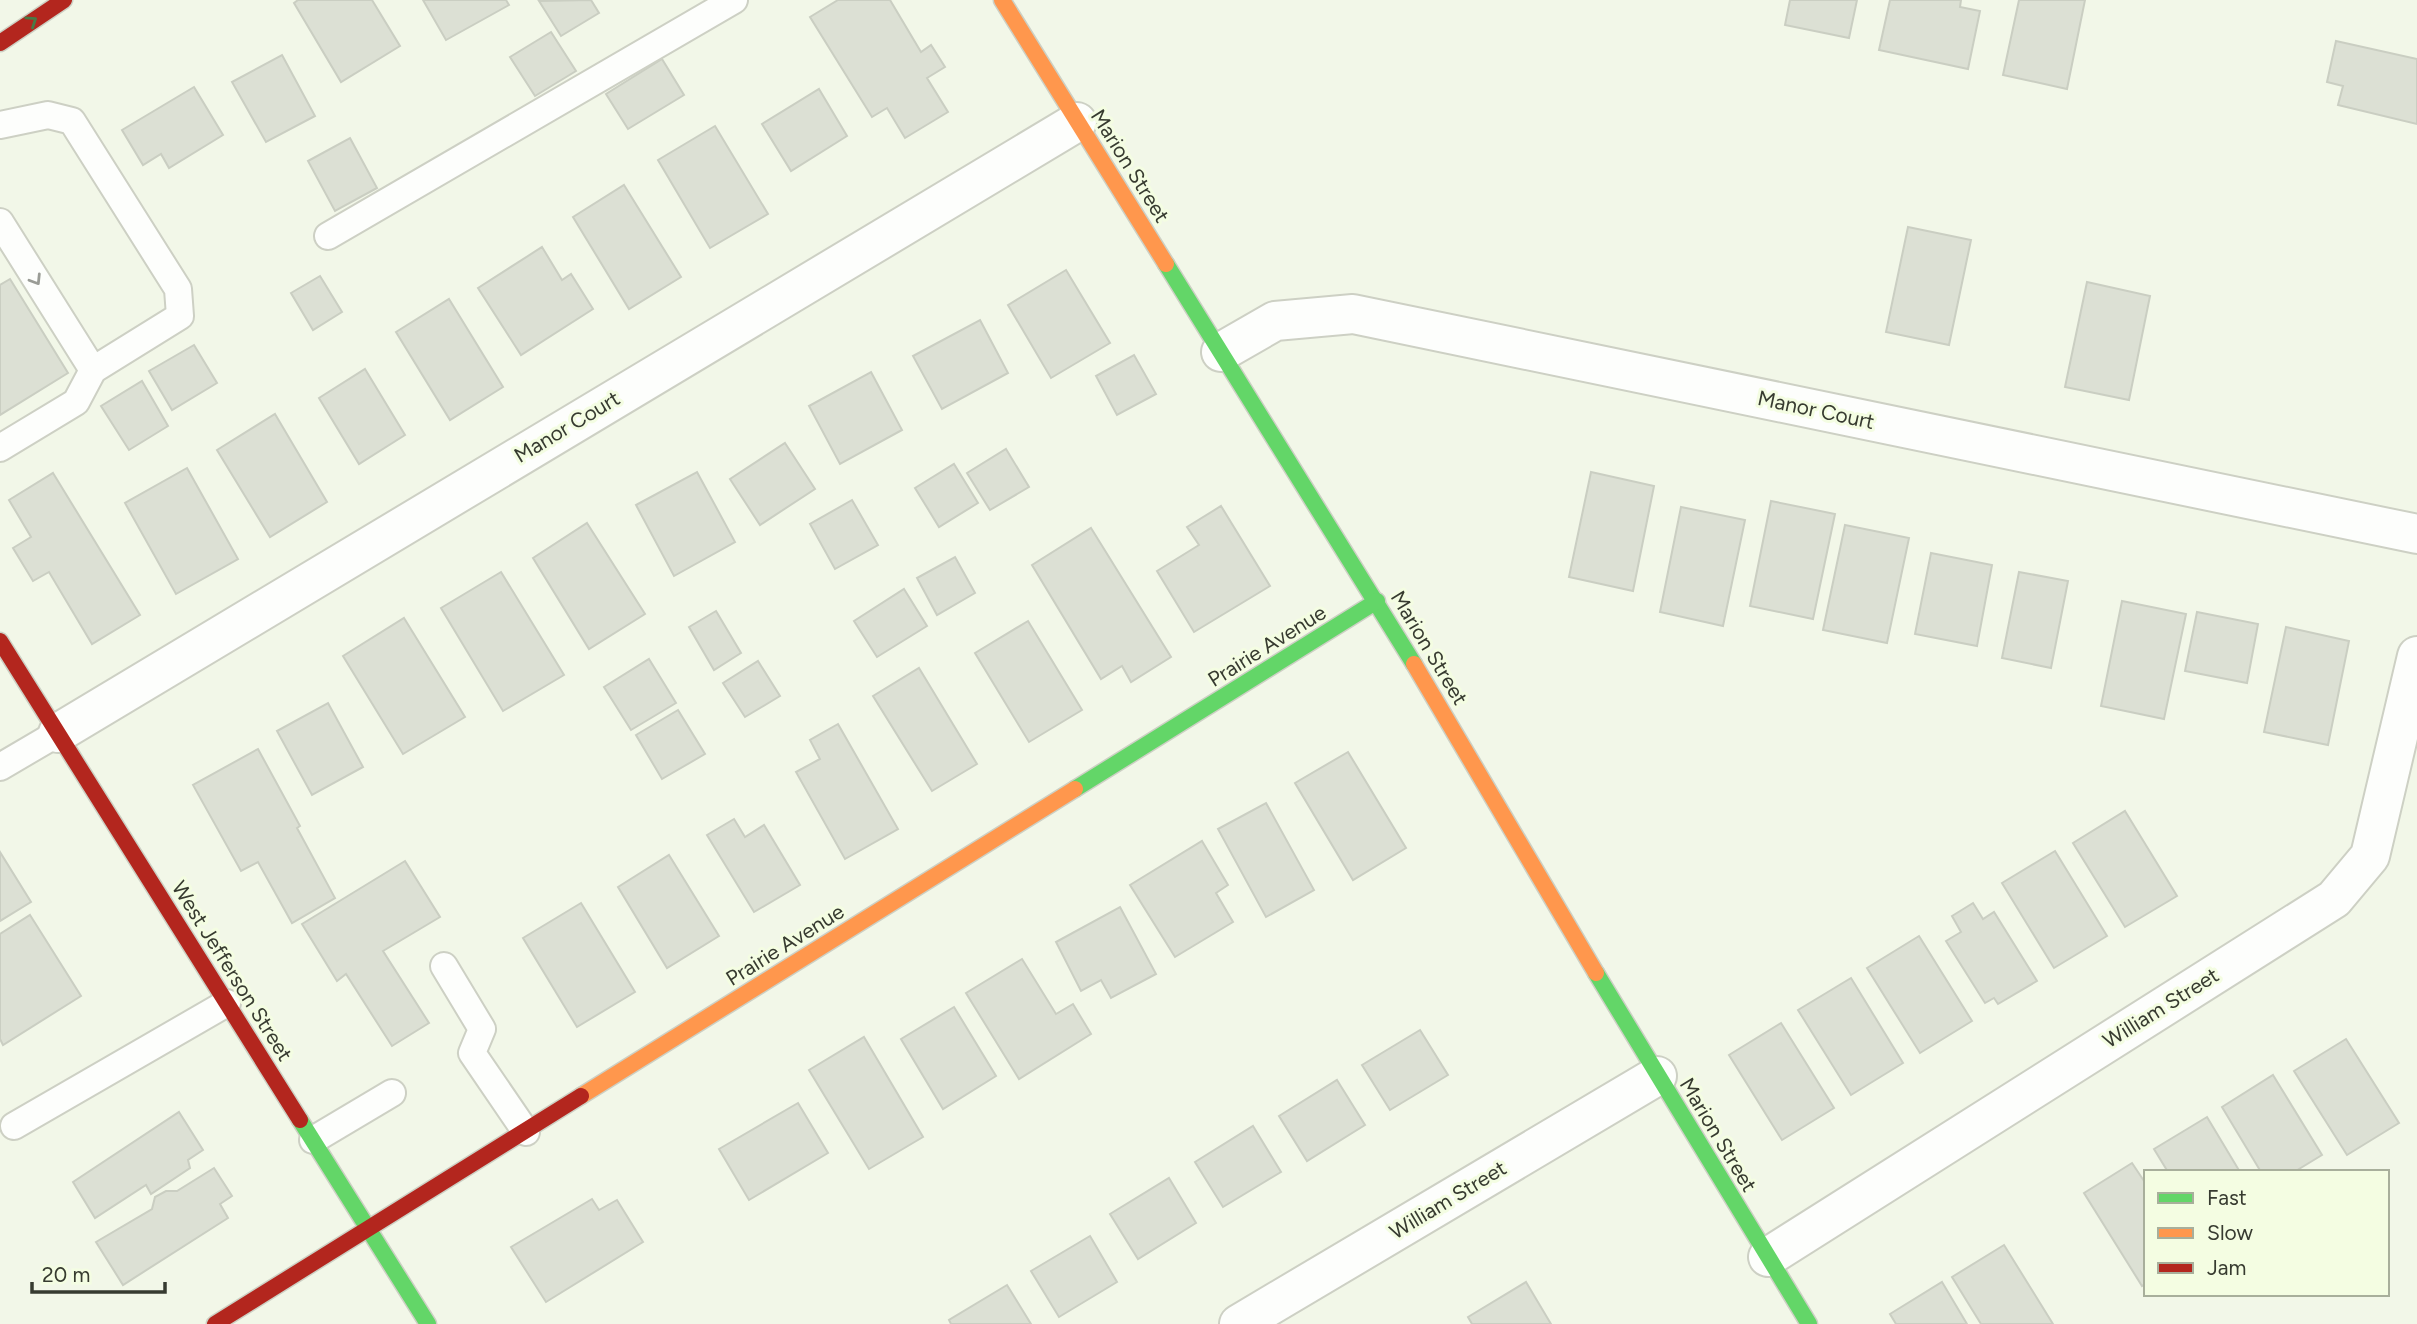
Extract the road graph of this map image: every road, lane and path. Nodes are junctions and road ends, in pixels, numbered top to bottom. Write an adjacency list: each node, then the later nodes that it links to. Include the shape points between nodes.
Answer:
1 (64, 0): 4 (street, one-way to 1)
2 (734, 0): 8 (lane)
3 (1002, 0): 5 (street, Marion Street)
4 (0, 43)
5 (1077, 122): 9 (street, Marion Street); 16 (street, Manor Court)
6 (0, 125): 10 (lane, via 48,115 72,121 178,289 180,316)
7 (0, 222): 10 (lane, one-way to 10)
8 (328, 236)
9 (1221, 352): 12 (street, Manor Court, via 1275,321 1353,314); 13 (street, Marion Street)
10 (93, 370): 11 (lane, via 76,402)
11 (0, 448)
12 (2417, 534)
13 (1377, 601): 20 (street, Marion Street); 23 (street, Prairie Avenue)
14 (0, 641): 16 (street, West Jefferson Street)
15 (2417, 656): 26 (street, William Street, via 2370,856 2334,899)
16 (58, 733): 17 (lane); 19 (street, West Jefferson Street)
17 (0, 767)
18 (444, 966): 23 (lane, via 482,1029 472,1053)
19 (227, 1003): 22 (lane); 24 (street, West Jefferson Street)
20 (1657, 1076): 26 (street, Marion Street); 29 (street, William Street)
21 (392, 1093): 24 (lane)
22 (13, 1126)
23 (526, 1132): 25 (street, Prairie Avenue)
24 (313, 1140): 25 (street, West Jefferson Street)
25 (369, 1230): 27 (street, Prairie Avenue); 28 (street, West Jefferson Street)
26 (1768, 1257): 30 (street, Marion Street)
27 (215, 1324)
28 (428, 1324)
29 (1239, 1324)
30 (1810, 1324)

